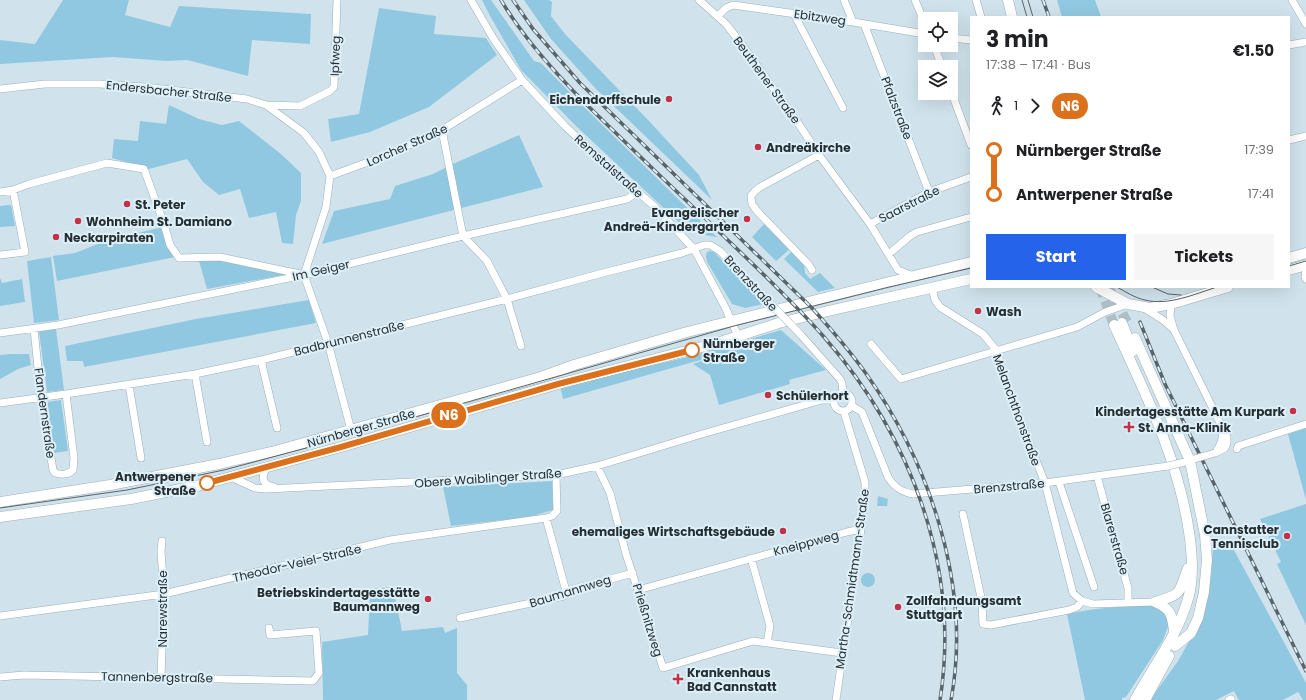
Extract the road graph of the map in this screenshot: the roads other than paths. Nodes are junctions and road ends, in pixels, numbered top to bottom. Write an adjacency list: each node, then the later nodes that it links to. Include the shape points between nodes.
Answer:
1 (336, 0): 28 (street, Ipfweg, via 334,87 300,106)
2 (471, 0): 25 (street, Remstalstraße, via 492,38)
3 (699, 0): 13 (street, Beuthener Straße)
4 (844, 0): 17 (street)
5 (915, 0): 11 (street)
6 (976, 0): 14 (street)
7 (1008, 0): 15 (main road)
8 (1015, 0): 16 (main road)
9 (1292, 0): 19 (street)
10 (746, 3): 12 (street, Ebitzweg); 13 (street, Ebitzweg, via 732,5)
11 (920, 12)
12 (794, 14): 17 (street, Ebitzweg); 29 (street)
13 (718, 16): 34 (street, Beuthener Straße, via 743,46)
14 (981, 16)
15 (1012, 16)
16 (1019, 16)
17 (854, 22): 18 (street, Ebitzweg)
18 (864, 24): 20 (street, Ebitzweg); 40 (street, Pfalzstraße)
19 (1306, 24)
20 (918, 33)
21 (958, 39): 22 (street)
22 (970, 40)
23 (1306, 42): 24 (street)
24 (1290, 45)
25 (522, 80): 30 (street, Lorcher Straße); 39 (street, Remstalstraße, via 566,126)
26 (0, 89): 28 (street, Endersbacher Straße, via 45,84 100,84 145,87 247,100)
27 (954, 100): 33 (street)
28 (266, 105): 35 (street, via 304,133 319,152)
29 (843, 108)
30 (442, 130): 35 (street, Lorcher Straße, via 387,155); 43 (street)
31 (1306, 136): 32 (street)
32 (1290, 140)
33 (970, 143)
34 (819, 155): 42 (street, Beuthener Straße); 53 (street, via 755,190 751,196 752,204 757,211)
35 (330, 176): 55 (street, via 326,207)
36 (970, 177): 40 (street, Saarstraße)
37 (13, 190): 38 (street); 47 (street, via 26,252); 55 (street, via 107,163 144,169 170,245 179,258 220,257)
38 (0, 192)
39 (638, 192): 43 (street, Im Geiger, via 627,199); 44 (street, Remstalstraße)
40 (929, 192): 42 (street, Saarstraße)
41 (970, 217): 46 (street, via 917,232)
42 (870, 224): 46 (street, Beuthener Straße)
43 (463, 236): 55 (street, Im Geiger); 63 (street, via 487,262)
44 (694, 249): 63 (street, Badbrunnenstraße); 67 (street, Remstalstraße); 80 (street, Brenzstraße, bridge, via 704,245 714,246 732,262 840,379)
45 (1306, 253): 48 (main road)
46 (889, 254): 50 (street, Beuthener Straße)
47 (0, 255)
48 (1290, 258)
49 (970, 262): 56 (main road, Nürnberger Straße)
50 (895, 265): 56 (street, Beuthener Straße, via 902,272); 59 (street)
51 (1306, 265): 54 (main road)
52 (1306, 269): 58 (street)
53 (812, 270)
54 (1290, 270)
55 (304, 275): 69 (street, Im Geiger); 73 (street)
56 (913, 276): 59 (main road, Nürnberger Straße)
57 (970, 279): 60 (main road, Nürnberger Straße)
58 (1306, 279)
59 (888, 282): 67 (main road, Nürnberger Straße)
60 (932, 288): 72 (main road, Nürnberger Straße, via 779,323); 76 (street, Melanchthonstraße, via 940,307 984,334)
61 (1098, 288): 64 (main road)
62 (1225, 288): 65 (main road)
63 (507, 299): 73 (street, Badbrunnenstraße); 75 (street)
64 (1128, 304): 66 (main road); 76 (street, via 1100,314 1077,328)
65 (1171, 304): 66 (main road); 70 (street, via 1170,316)
66 (1144, 308): 70 (street)
67 (732, 320): 72 (street, Remstalstraße); 89 (main road, Nürnberger Straße)
68 (1121, 323): 93 (main road); 109 (main road, via 1176,472 1186,514); 123 (main road, via 1171,442 1192,515 1198,560 1196,588 1190,612)
69 (34, 328): 71 (street, Im Geiger); 82 (street, Flandernstraße)
70 (1174, 330): 93 (street, Brenzstraße, bridge, via 1222,429 1221,442 1215,453)
71 (0, 333)
72 (738, 336): 95 (main road, Nürnberger Straße, via 551,386)
73 (328, 343): 77 (street, Badbrunnenstraße); 89 (street)
74 (871, 344): 76 (street, via 901,379)
75 (521, 346)
76 (997, 351): 100 (street, Melanchthonstraße, via 1006,385)
77 (262, 360): 78 (street, Badbrunnenstraße); 88 (street)
78 (195, 374): 79 (street, Badbrunnenstraße); 90 (street)
79 (129, 384): 81 (street, Badbrunnenstraße); 92 (street)
80 (843, 393): 83 (street); 85 (street, via 851,398)
81 (66, 394): 82 (street, Badbrunnenstraße); 82 (street, Flandernstraße, via 74,458 73,470 66,474 55,473 53,470)
82 (42, 397): 84 (street, Badbrunnenstraße)
83 (834, 400): 86 (street, via 836,408); 94 (street, Obere Waiblinger Straße, via 822,400)
84 (0, 403)
85 (852, 406): 86 (street); 100 (street, Brenzstraße, via 862,412 892,484 906,493)
86 (844, 412): 106 (street, Martha-Schmidtmann-Straße, via 865,482)
87 (1306, 424): 91 (street, via 1238,446)
88 (277, 428)
89 (351, 430): 102 (main road, Nürnberger Straße, via 220,464)
90 (207, 442)
91 (1237, 449)
92 (140, 458)
93 (1190, 461): 97 (street, Brenzstraße, bridge); 123 (main road, via 1205,535 1204,592 1198,618 1191,633)
94 (597, 466): 96 (street, Obere Waiblinger Straße); 110 (street, Prießnitzweg, via 610,493)
95 (266, 468): 98 (main road, Nürnberger Straße); 101 (street, via 264,482)
96 (556, 475): 101 (street, Obere Waiblinger Straße); 105 (street, via 557,511)
97 (1097, 476): 99 (street, Brenzstraße); 115 (street, Blarerstraße)
98 (231, 477): 101 (street, Obere Waiblinger Straße, via 256,488); 104 (main road, Nürnberger Straße, via 131,499)
99 (1059, 482): 100 (street, Brenzstraße); 111 (street)
100 (1045, 483): 116 (street, Melanchthonstraße, via 1071,588)
101 (276, 488)
102 (0, 502)
103 (963, 514): 116 (street, via 982,602 983,624 991,625 1069,610 1078,607)
104 (0, 517)
105 (546, 518): 113 (street); 114 (street, Theodor-Veiel-Straße, via 390,540)
106 (861, 529): 108 (street, Kneippweg); 124 (street, Martha-Schmidtmann-Straße)
107 (162, 541): 114 (street, Narewstraße)
108 (752, 558): 112 (street, Kneippweg); 122 (street, via 770,626)
109 (1191, 558): 117 (main road, via 1180,590 1171,597); 121 (main road, via 1189,594)
110 (633, 573): 112 (street, Prießnitzweg); 113 (street, Baumannweg)
111 (1094, 588)
112 (638, 590): 122 (street, Prießnitzweg, via 663,668 753,641)
113 (566, 591): 119 (street, Baumannweg, via 564,596)
114 (164, 594): 118 (street, Theodor-Veiel-Straße); 126 (street, Narewstraße)
115 (1128, 595): 116 (street, via 1093,604); 117 (street)
116 (1082, 601)
117 (1155, 602): 121 (main road, via 1164,606 1172,616)
118 (0, 616)
119 (460, 618)
120 (269, 628): 126 (street, Tannenbergstraße, via 270,635 316,631 319,672 313,681)
121 (1175, 633): 128 (main road)
122 (767, 643): 124 (street, Prießnitzweg)
123 (1175, 646): 129 (main road)
124 (842, 653): 127 (street, Martha-Schmidtmann-Straße)
125 (0, 677): 126 (street, Tannenbergstraße)
126 (161, 677)
127 (836, 700)
128 (1135, 700)
129 (1145, 700)

